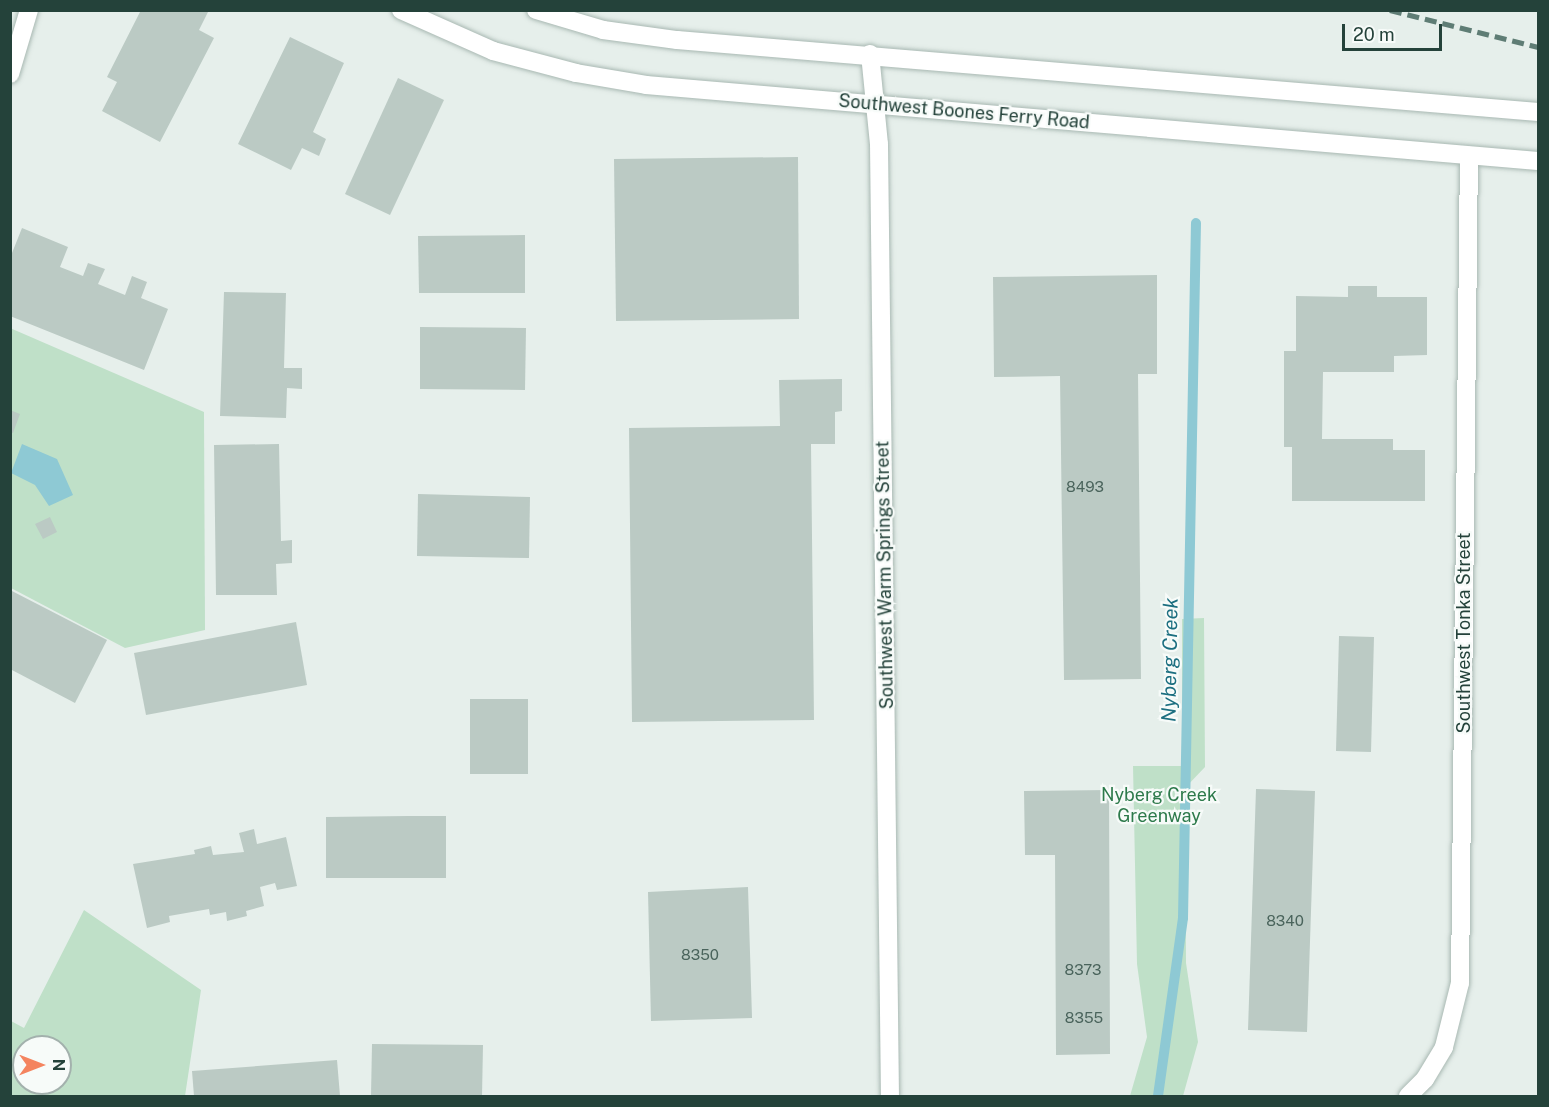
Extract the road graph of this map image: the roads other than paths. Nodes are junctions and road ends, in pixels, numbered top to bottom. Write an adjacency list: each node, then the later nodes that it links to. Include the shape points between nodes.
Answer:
1 (29, 10): 5 (main road)
2 (401, 10): 6 (main road, Southwest Boones Ferry Road, via 492,51 576,73 646,85)
3 (537, 10): 4 (main road, via 603,30 677,40)
4 (870, 54): 6 (main road, Southwest Warm Springs Street); 7 (main road)
5 (10, 74)
6 (874, 102): 8 (main road, Southwest Boones Ferry Road); 10 (main road, Southwest Warm Springs Street, via 879,144)
7 (1539, 112)
8 (1469, 156): 9 (main road, Southwest Boones Ferry Road); 11 (main road, Southwest Tonka Street, via 1460,983 1444,1047 1425,1079)
9 (1539, 161)
10 (890, 1096)
11 (1408, 1096)

